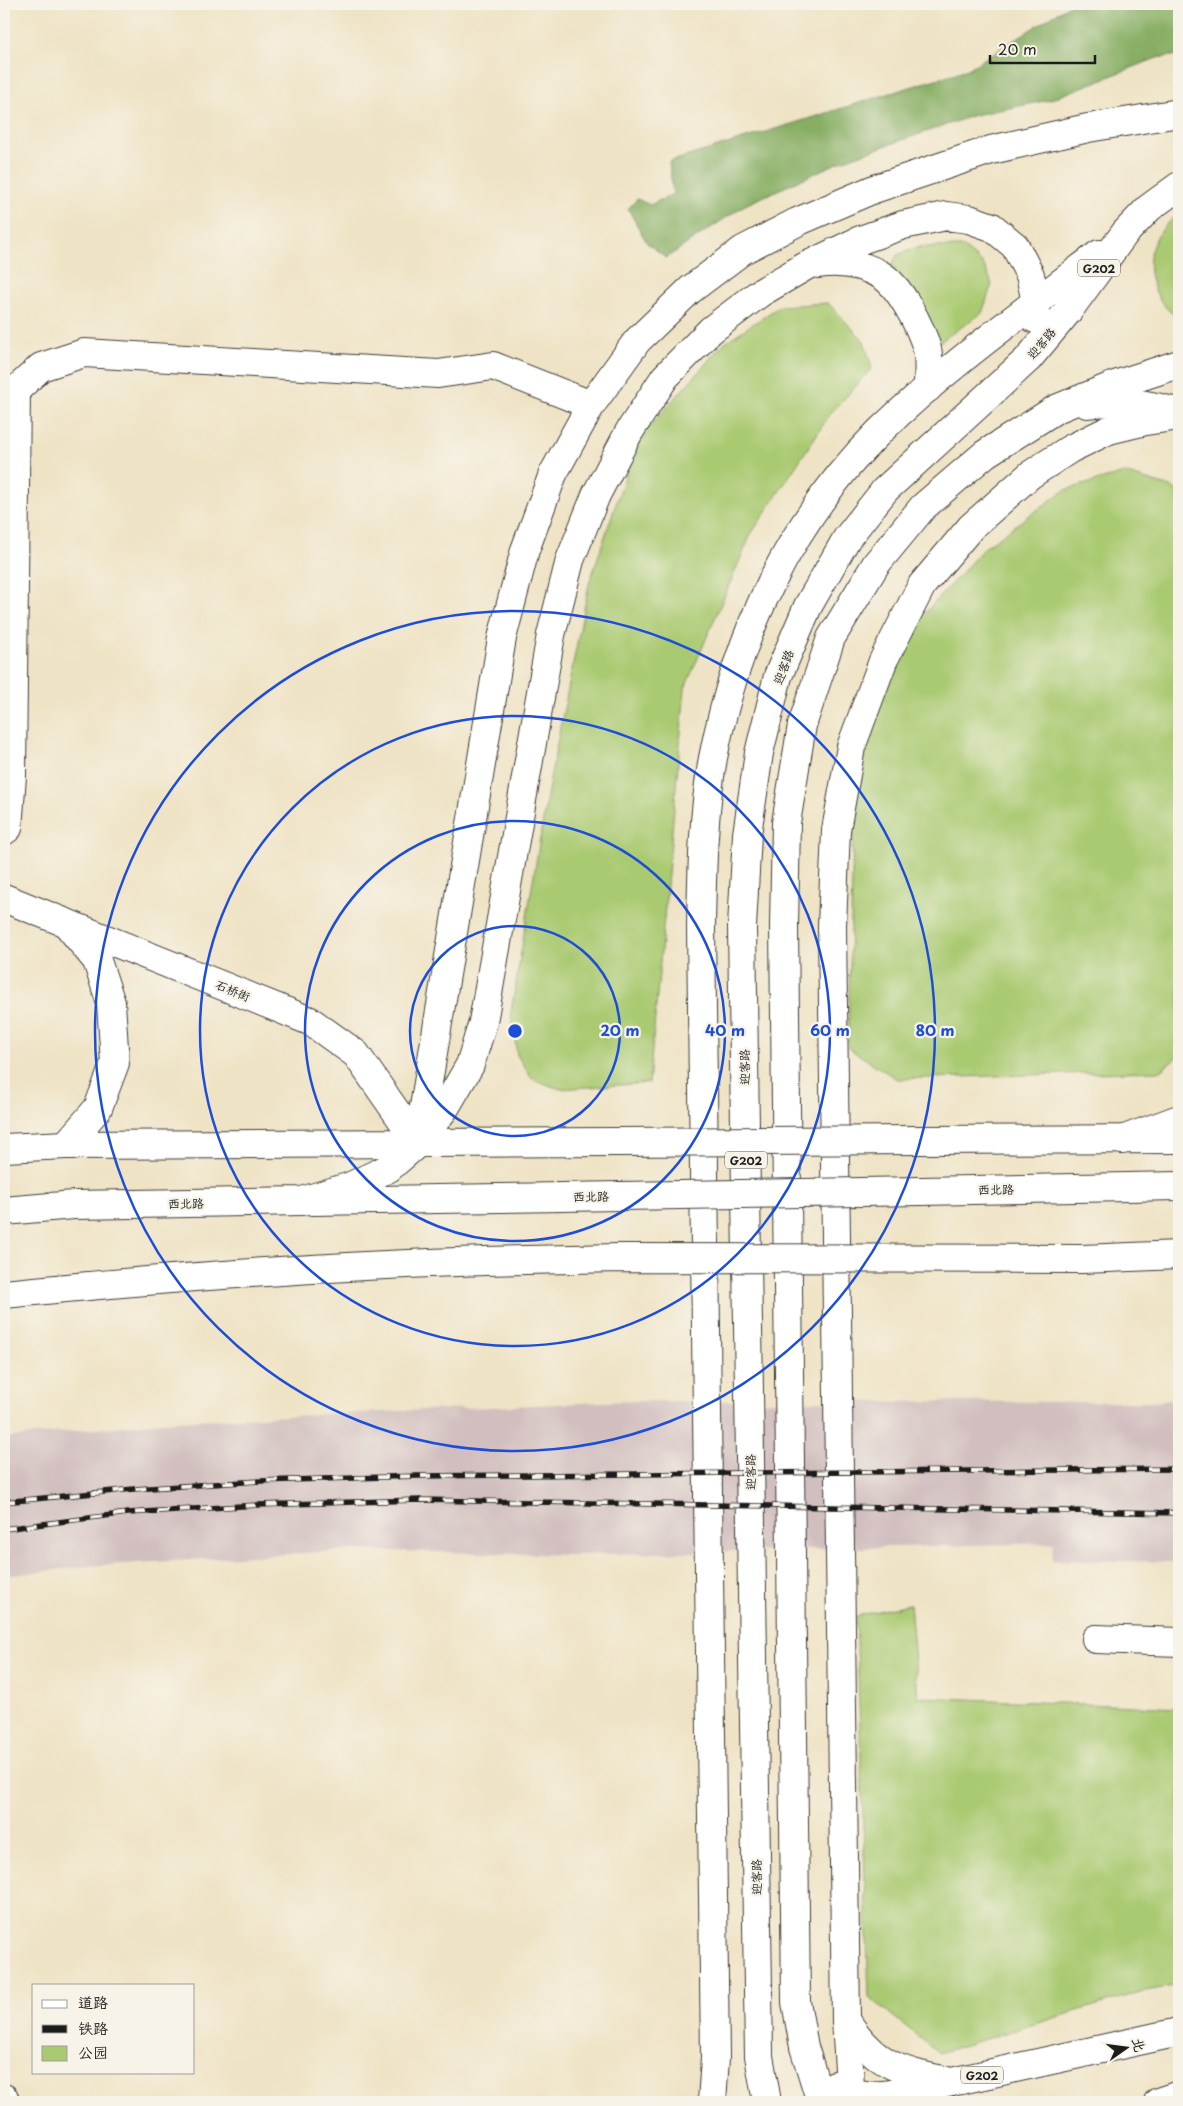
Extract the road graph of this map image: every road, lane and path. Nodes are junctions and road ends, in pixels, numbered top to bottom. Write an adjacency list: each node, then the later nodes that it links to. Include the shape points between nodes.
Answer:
1 (1179, 113): 9 (main road, via 1088,128 991,150 874,189 796,222 743,250 690,290 637,341)
2 (1179, 186): 3 (main road, 迎客路 / G202, via 1149,208)
3 (1126, 233): 5 (main road); 6 (main road, 迎客路 / G202)
4 (806, 266): 5 (main road, via 858,241 903,225 946,216 969,219 992,227 1015,246 1030,275); 8 (main road, via 832,262 857,266 882,276 917,320 928,351); 18 (main road, via 760,293 711,330 665,377 629,432 596,495 570,560 551,635 483,1022 470,1066 445,1108)
5 (1036, 302): 6 (main road); 8 (main road)
6 (1028, 359): 31 (main road, 迎客路 / G202, via 885,490 847,538 808,606 778,676 759,753 747,834 742,927)
7 (1179, 364): 10 (main road, G202)
8 (928, 388): 37 (main road, via 879,432 828,489 788,548 756,613 731,686 713,759 703,849 701,927 715,2058)
9 (591, 405): 12 (main road, via 493,366 438,374 84,353 41,367 16,390 12,776 8,828); 18 (main road, via 553,474 525,550 502,638)
10 (1056, 409): 11 (main road, via 1107,402 1149,405); 30 (main road, G202, via 985,454 923,506 876,564 831,638 802,725 786,823 784,946 796,2002)
11 (1179, 414): 28 (main road, via 1109,430 1070,449 1030,475 971,527 922,585 883,660 851,747 836,830 832,926)
12 (4, 831)
13 (4, 898): 14 (main road, 石桥街)
14 (66, 923): 18 (main road, 石桥街, via 310,1021 356,1054); 19 (main road, via 97,960 111,1003 115,1064 98,1108)
15 (1179, 1119): 17 (main road)
16 (1179, 1139): 17 (main road)
17 (1122, 1140): 18 (main road, bridge)
18 (418, 1143): 19 (main road); 22 (main road, via 381,1172 351,1186)
19 (66, 1145): 20 (main road)
20 (4, 1148)
21 (1179, 1186): 22 (main road, 西北路, bridge)
22 (302, 1201): 23 (main road, 西北路, via 74,1205)
23 (4, 1211)
24 (1179, 1255): 25 (main road, bridge, via 1082,1259 619,1258 485,1261 242,1273)
25 (4, 1294)
26 (1096, 1639): 27 (main road)
27 (1179, 1642)
28 (846, 2020): 32 (main road, via 859,2041 886,2063 920,2076); 35 (main road)
29 (1179, 2032): 32 (main road, G202)
30 (804, 2047): 35 (main road, G202, via 818,2069); 40 (main road, G202)
31 (758, 2056): 38 (main road); 39 (main road, 迎客路 / G202)
32 (953, 2082): 35 (main road, G202, via 906,2092)
33 (1179, 2095): 41 (main road)
34 (4, 2098): 36 (main road)
35 (851, 2098)
36 (6, 2102)
37 (712, 2102)
38 (754, 2102)
39 (767, 2102)
40 (820, 2102)
41 (1158, 2102)

